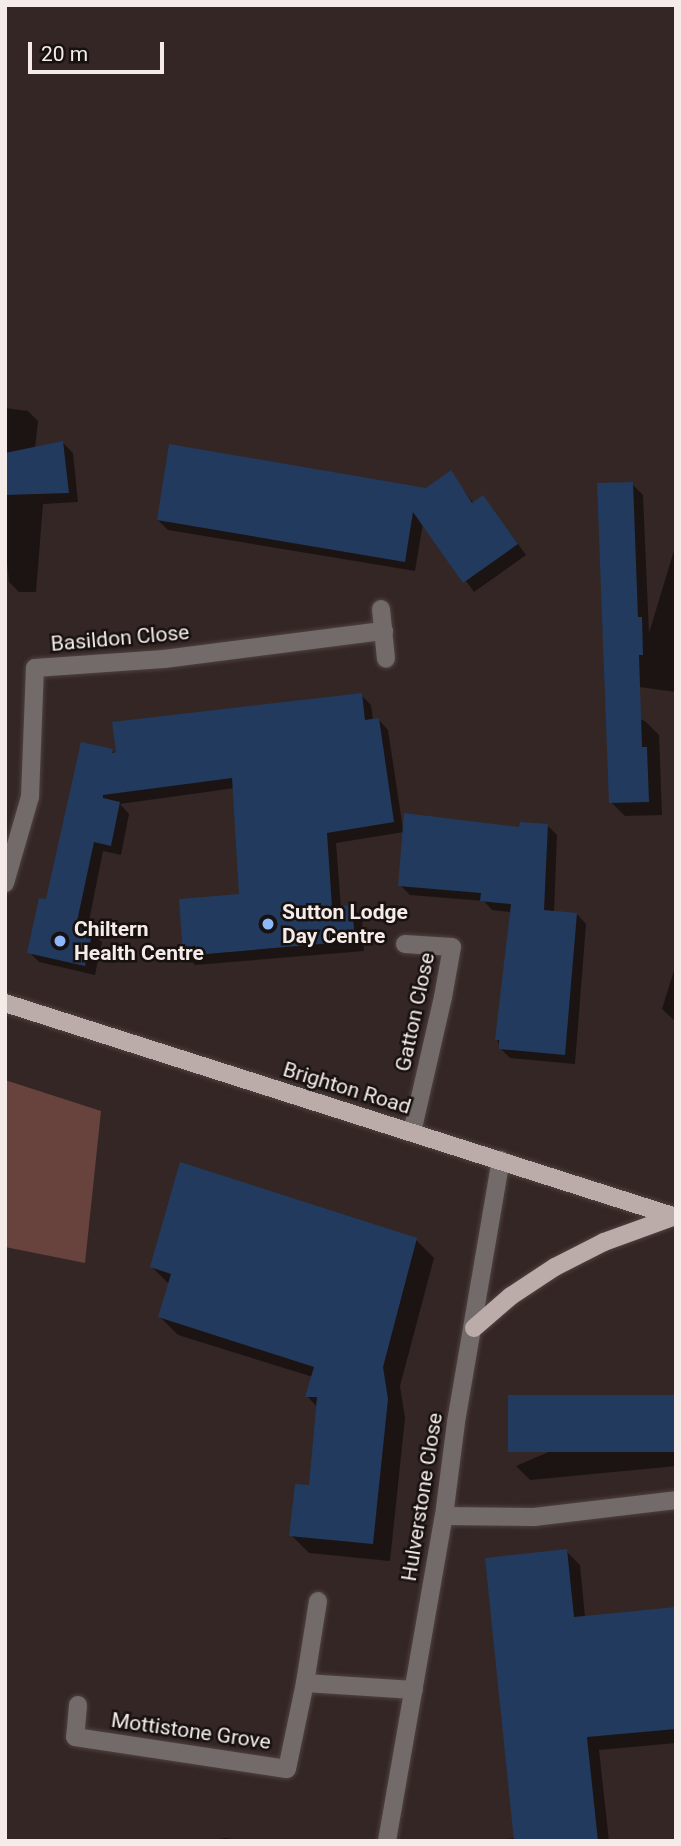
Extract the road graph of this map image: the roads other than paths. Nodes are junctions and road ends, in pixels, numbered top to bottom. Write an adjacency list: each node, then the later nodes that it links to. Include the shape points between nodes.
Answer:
1 (381, 609): 2 (street)
2 (384, 631): 3 (street); 4 (street, Basildon Close, via 164,659 35,668 30,797)
3 (386, 659)
4 (5, 883)
5 (405, 944): 7 (street, Gatton Close, via 452,947)
6 (5, 1003): 7 (main road, Brighton Road)
7 (412, 1132): 8 (main road, Brighton Road)
8 (501, 1160): 9 (main road, Brighton Road); 10 (street, Hulverstone Close)
9 (674, 1217): 10 (main road, via 604,1242 555,1267)
10 (474, 1328): 12 (street, Hulverstone Close)
11 (676, 1500): 12 (street, via 534,1517)
12 (444, 1516): 15 (street, Hulverstone Close)
13 (318, 1601): 14 (street, Mottistone Grove)
14 (305, 1683): 15 (street); 16 (street, Mottistone Grove, via 287,1769 75,1737)
15 (414, 1690): 17 (street, Hulverstone Close)
16 (78, 1705)
17 (387, 1841)

